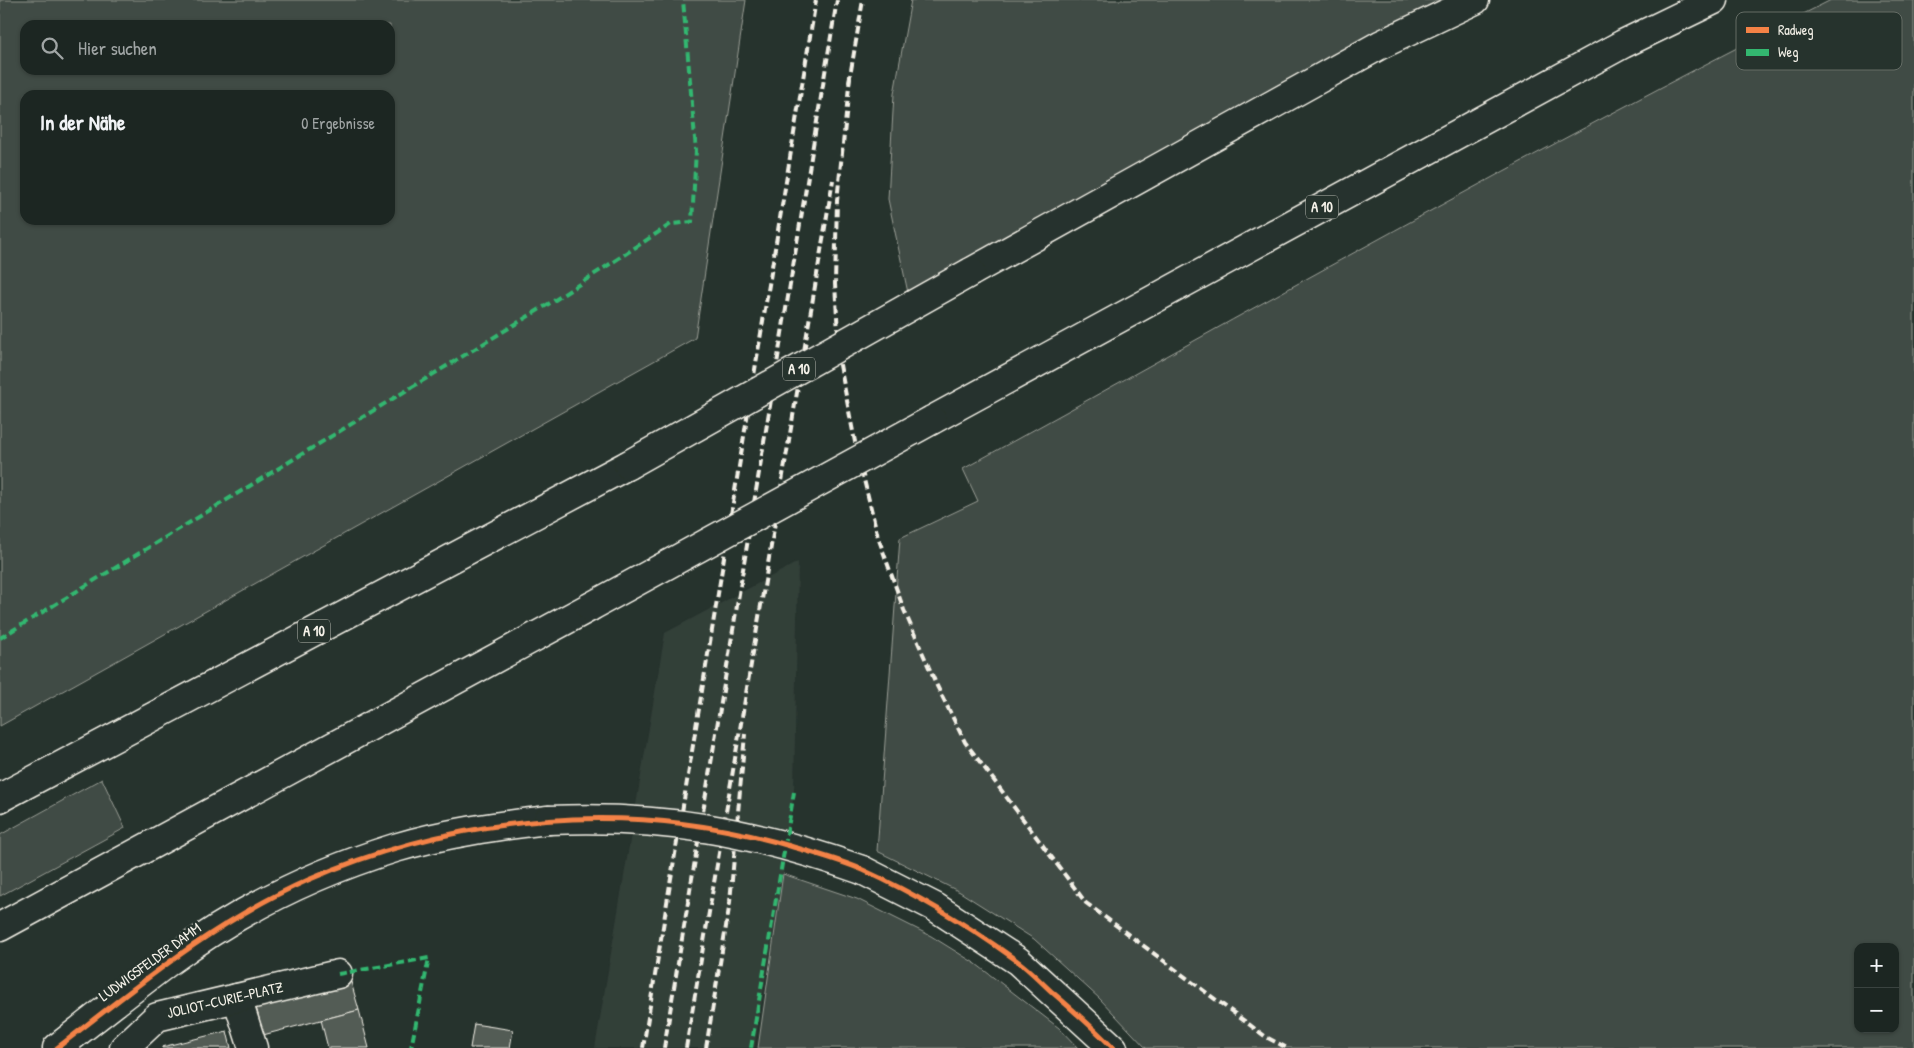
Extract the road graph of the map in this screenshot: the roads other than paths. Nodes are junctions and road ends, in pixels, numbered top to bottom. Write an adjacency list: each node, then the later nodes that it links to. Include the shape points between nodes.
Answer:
1 (1475, 0): 3 (main road, A 10, bridge, via 1380,46 628,465)
2 (1714, 0): 4 (main road, A 10, bridge, via 1622,44)
3 (0, 798)
4 (0, 927)
5 (338, 974): 6 (main road, JOLIOT-CURIE-PLATZ)
6 (236, 998): 8 (main road, JOLIOT-CURIE-PLATZ, via 156,1017); 9 (main road)
7 (57, 1048): 10 (main road, LUDWIGSFELDER DAMM, bridge, via 169,961 218,929 307,880 395,848 487,827 548,820 624,819 697,825 773,841 862,870 935,908 1018,961)
8 (124, 1048)
9 (253, 1048)
10 (1113, 1048)

